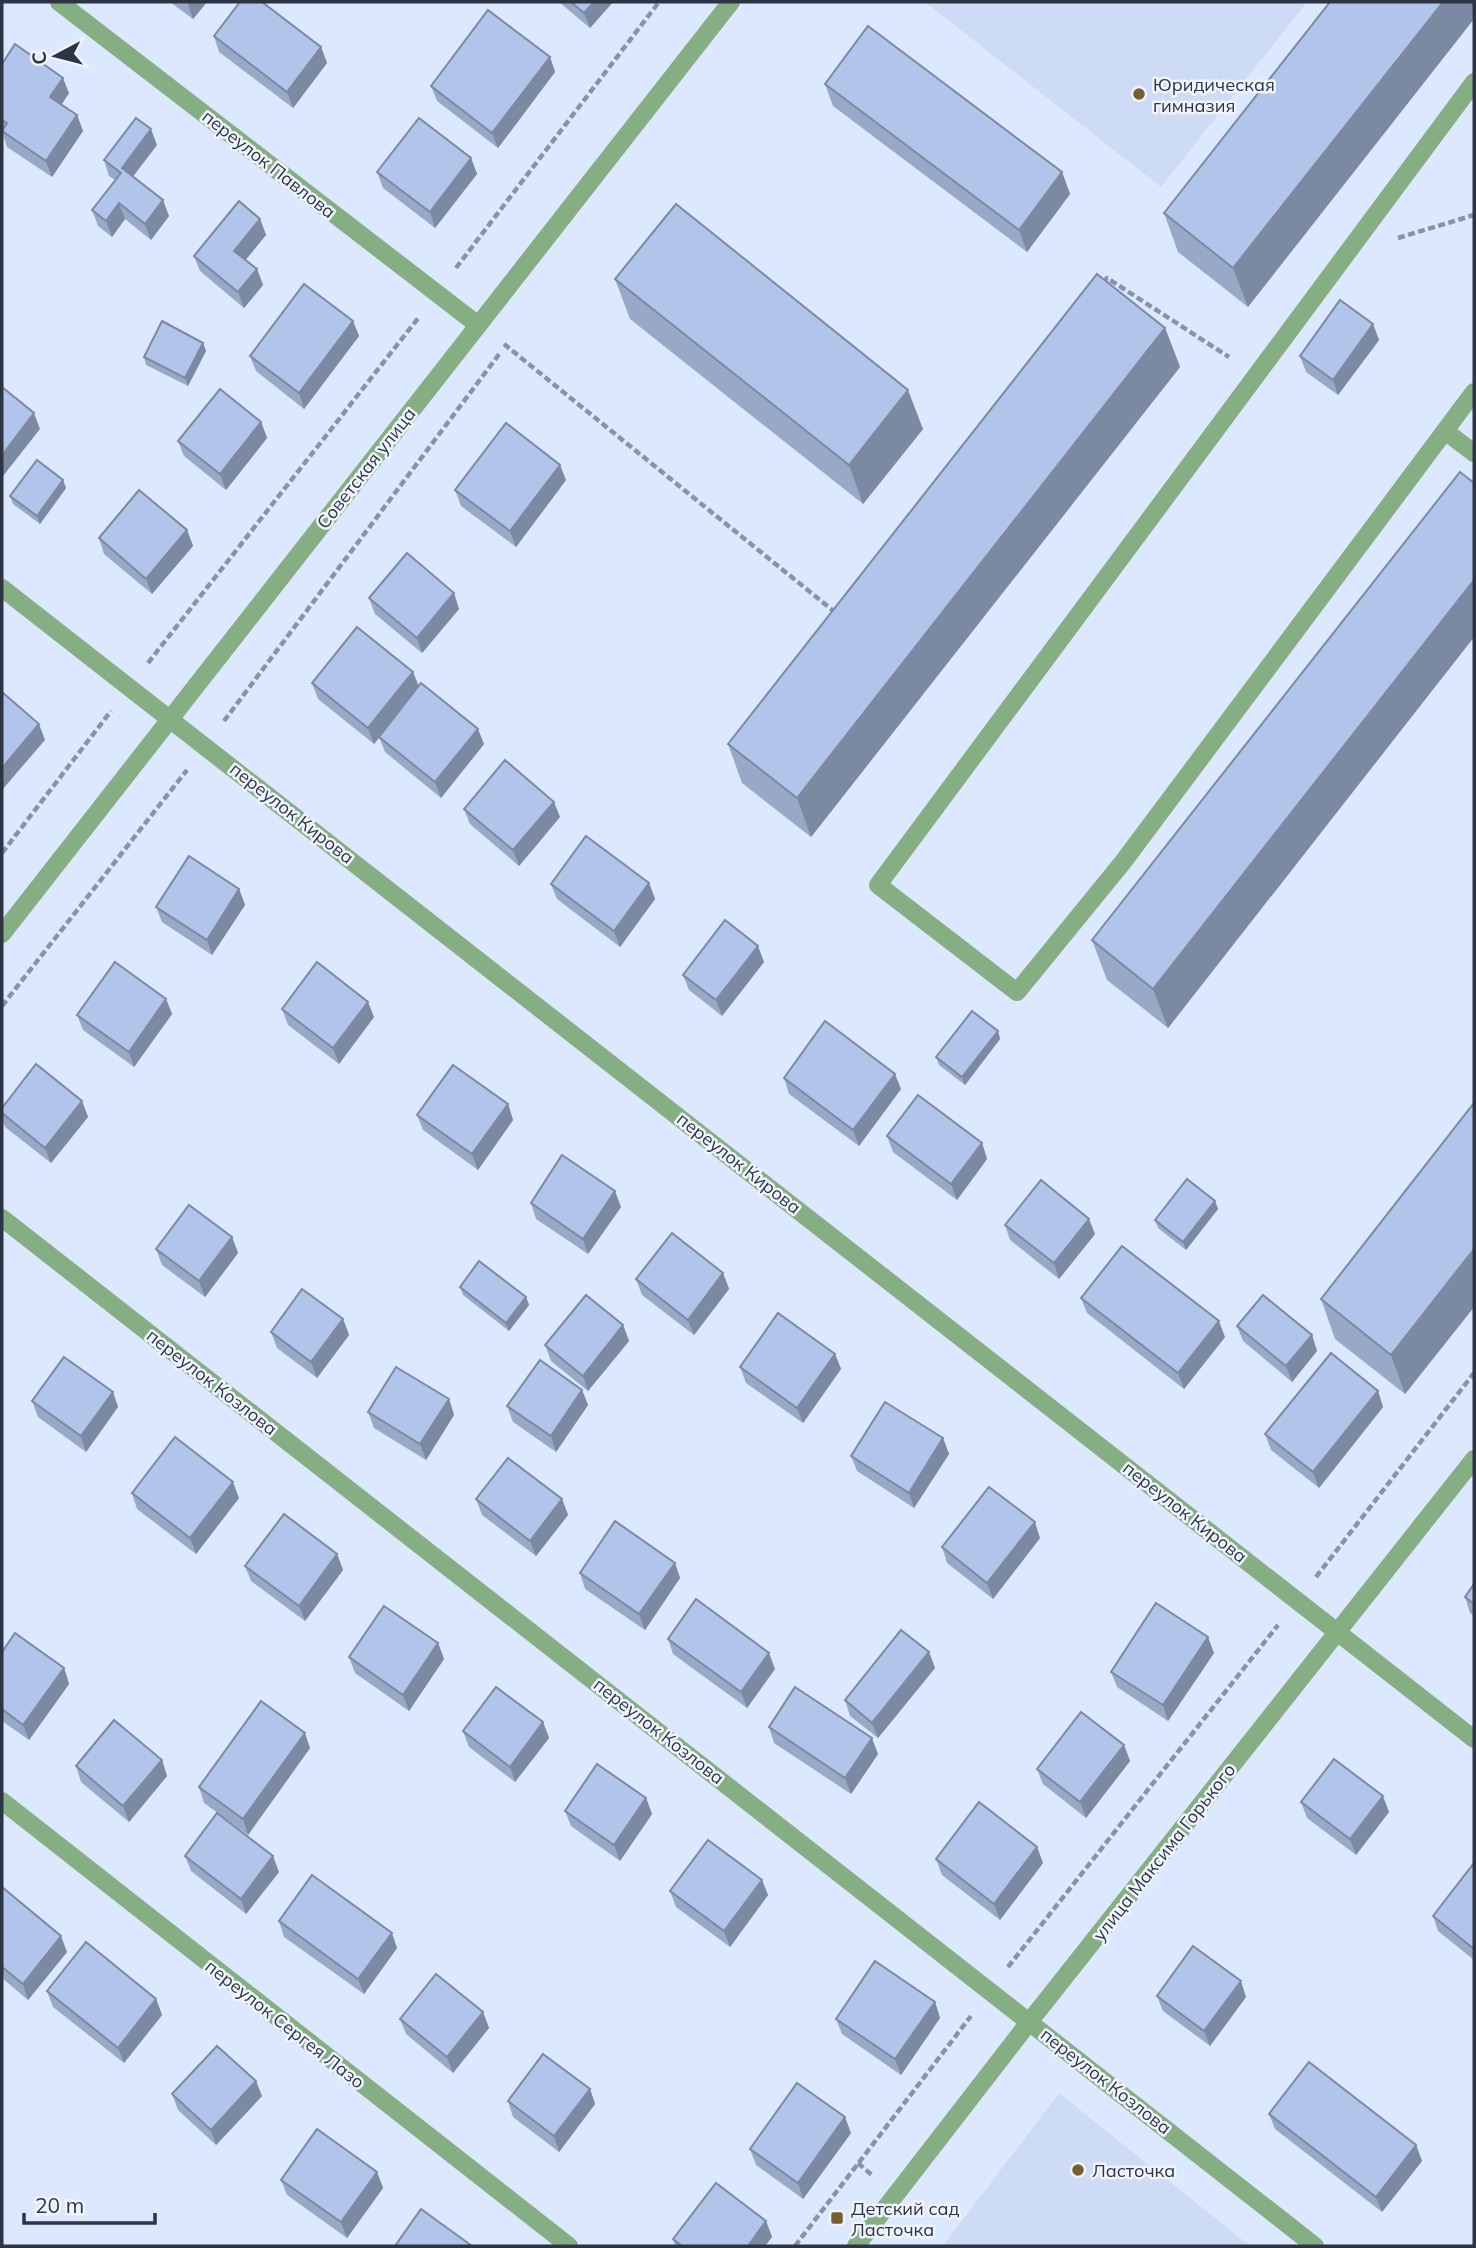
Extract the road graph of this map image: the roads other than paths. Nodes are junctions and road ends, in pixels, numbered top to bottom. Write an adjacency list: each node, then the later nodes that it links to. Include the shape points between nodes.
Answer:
1 (59, 2): 4 (street, переулок Павлова)
2 (731, 2): 4 (street, Советская улица)
3 (1474, 82): 6 (street, via 878,885 1017,992 1123,862)
4 (479, 324): 9 (street, Советская улица)
5 (1474, 392): 6 (street)
6 (1446, 431): 7 (street)
7 (1474, 453)
8 (2, 588): 9 (street, переулок Кирова)
9 (171, 718): 10 (street, Советская улица); 13 (street, переулок Кирова)
10 (2, 934)
11 (2, 1218): 16 (street, переулок Козлова)
12 (1474, 1460): 13 (street, улица Максима Горького)
13 (1339, 1632): 14 (street, переулок Кирова); 16 (street, улица Максима Горького)
14 (1474, 1739)
15 (2, 1801): 17 (street, переулок Сергея Лазо)
16 (1030, 2021): 18 (street, улица Максима Горького); 19 (street, переулок Козлова)
17 (569, 2246)
18 (856, 2246)
19 (1315, 2246)

